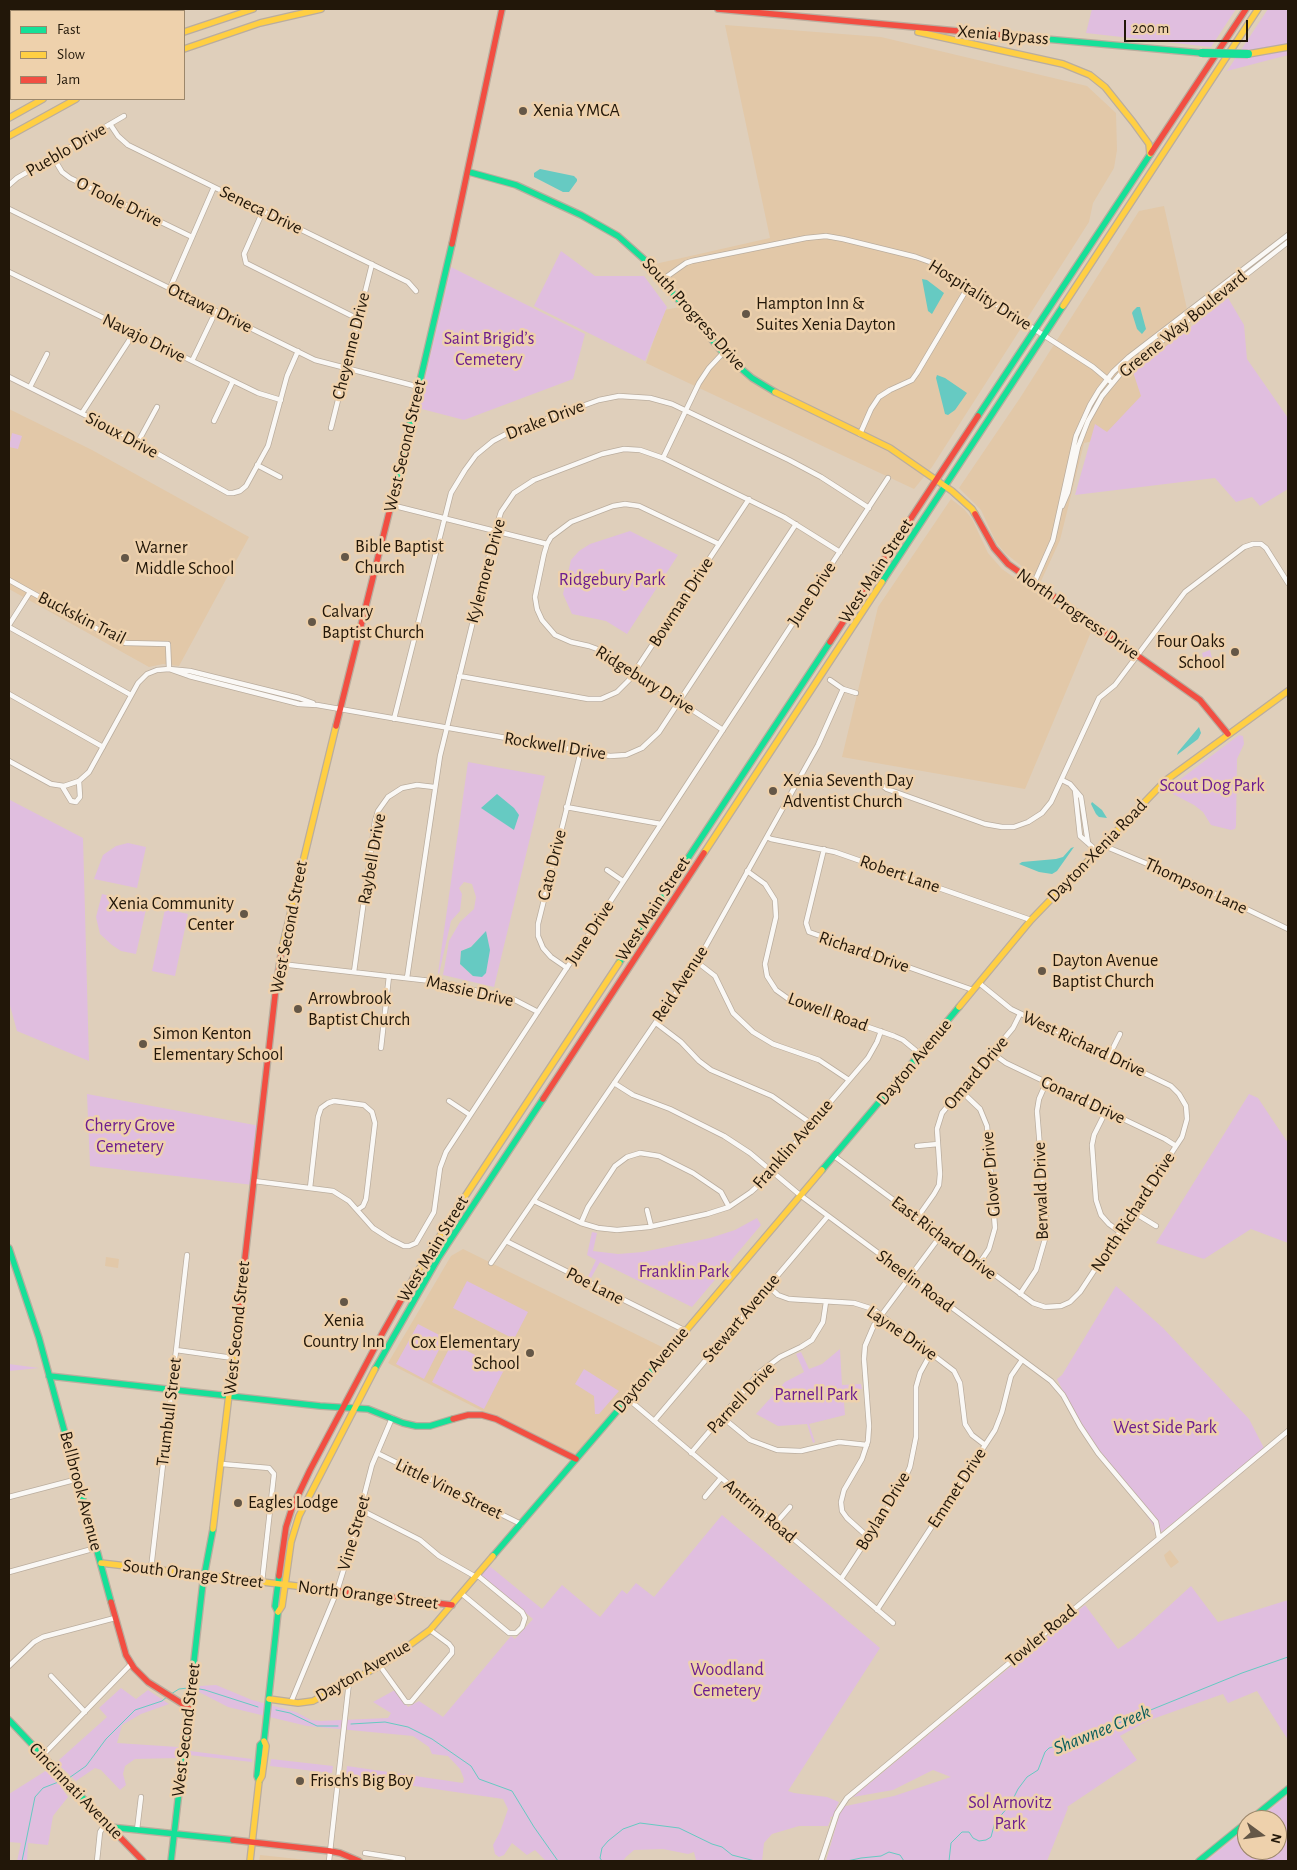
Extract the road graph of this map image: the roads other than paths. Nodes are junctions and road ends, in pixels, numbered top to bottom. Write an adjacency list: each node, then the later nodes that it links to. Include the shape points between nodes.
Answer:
1 (253, 9): 8 (main road)
2 (321, 9): 10 (main road, via 260,23)
3 (502, 9): 19 (main road, West Second Street)
4 (718, 9): 7 (main road, Xenia Bypass)
5 (1246, 9): 17 (main road, West Main Street)
6 (1258, 9): 37 (main road, West Main Street)
7 (774, 14): 9 (main road, Xenia Bypass, bridge, via 1202,53 1248,54); 17 (main road, via 933,34 1078,69 1098,81 1111,94 1146,140)
8 (185, 32)
9 (1288, 46)
10 (185, 49)
11 (41, 100): 14 (main road)
12 (74, 100): 16 (main road)
13 (124, 116): 15 (street, Pueblo Drive)
14 (9, 118)
15 (110, 124): 18 (street, Pueblo Drive); 21 (street, Seneca Drive, via 128,145)
16 (9, 136)
17 (1150, 154): 35 (main road, West Main Street)
18 (53, 157): 20 (street, Pueblo Drive); 25 (street, O Toole Drive, via 70,178)
19 (469, 172): 29 (main road, South Progress Drive, via 516,185 600,225 631,246); 48 (main road, West Second Street)
20 (9, 185)
21 (214, 186): 23 (street, Seneca Drive); 25 (street)
22 (9, 209): 31 (street, Ottawa Drive)
23 (263, 211): 27 (street, Seneca Drive); 34 (street, via 244,254 246,263)
24 (1288, 235): 44 (street, Greene Way Boulevard, via 1129,356)
25 (192, 237): 31 (street)
26 (1288, 242): 46 (street, Greene Way Boulevard, via 1130,364)
27 (372, 264): 32 (street, Seneca Drive, via 408,282); 34 (street, Cheyenne Drive)
28 (9, 272): 36 (street, Navajo Drive)
29 (662, 280): 30 (street, Hospitality Drive, via 692,261 826,236 930,262); 39 (main road, South Progress Drive)
30 (968, 287): 35 (street, Hospitality Drive); 55 (street, via 912,380 879,397)
31 (170, 288): 33 (street, Ottawa Drive)
32 (416, 290)
33 (216, 310): 38 (street, Ottawa Drive); 41 (street)
34 (358, 319): 42 (street, Cheyenne Drive)
35 (1034, 330): 37 (street, Hospitality Drive); 61 (main road, West Main Street)
36 (134, 333): 41 (street, Navajo Drive); 52 (street)
37 (1043, 336): 44 (street, Hospitality Drive); 61 (main road, West Main Street)
38 (298, 351): 42 (street, Ottawa Drive); 49 (street)
39 (723, 353): 51 (street, via 704,374); 55 (main road, South Progress Drive, via 774,393)
40 (47, 354): 47 (street)
41 (192, 361): 45 (street, Navajo Drive)
42 (346, 368): 48 (street, Ottawa Drive); 54 (street, Cheyenne Drive)
43 (9, 376): 47 (street, Sioux Drive)
44 (1107, 379): 46 (street, Hospitality Drive); 65 (street, Greene Way Boulevard, via 1090,405 1076,436)
45 (233, 381): 49 (street, Navajo Drive); 53 (street)
46 (1112, 383): 65 (street, Greene Way Boulevard, via 1094,408 1083,434)
47 (30, 387): 52 (street, Sioux Drive)
48 (419, 387): 63 (main road, West Second Street)
49 (281, 400): 58 (street, via 271,439)
50 (157, 407): 56 (street)
51 (685, 411): 57 (street); 64 (street, Drake Drive, via 805,468); 66 (street, Drake Drive, via 650,398 609,397 510,432 485,448 464,470 451,494)
52 (82, 413): 56 (street, Sioux Drive)
53 (214, 421)
54 (331, 428)
55 (860, 434): 61 (main road, South Progress Drive, via 890,448)
56 (138, 442): 58 (street, Sioux Drive, via 228,493 244,488)
57 (663, 458): 62 (street, Kylemore Drive); 68 (street, Kylemore Drive, via 640,450 618,449 534,480 509,498)
58 (257, 465): 59 (street)
59 (280, 477)
60 (888, 478): 64 (street, June Drive)
61 (940, 482): 73 (main road, North Progress Drive, via 972,509 1001,557); 178 (main road, West Main Street, via 446,1224); 179 (main road, West Main Street, via 466,1212)
62 (749, 499): 67 (street, Kylemore Drive); 70 (street, Bowman Drive)
63 (391, 505): 66 (street); 88 (main road, West Second Street)
64 (869, 508): 71 (street, June Drive)
65 (1059, 515): 73 (street, via 1053,540)
66 (444, 518): 68 (street); 89 (street, Drake Drive)
67 (796, 524): 71 (street, Kylemore Drive); 87 (street, Rockwell Drive)
68 (496, 531): 69 (street); 80 (street, Kylemore Drive)
69 (547, 544): 70 (street, via 571,522 626,504 644,508); 79 (street, Ridgebury Drive, via 535,591 537,609 544,623 560,638 600,650)
70 (719, 544): 79 (street, Bowman Drive)
71 (840, 552): 91 (street, June Drive)
72 (9, 580): 75 (street)
73 (1034, 583): 77 (main road, North Progress Drive)
74 (1288, 583): 77 (street, via 1266,548 1248,545 1184,592)
75 (30, 592): 76 (street); 78 (street, Buckskin Trail, via 119,641 168,644)
76 (9, 626): 86 (street)
77 (1136, 656): 92 (main road, North Progress Drive, via 1200,700); 97 (street, via 1116,685 1099,698)
78 (170, 669): 86 (street, Rockwell Drive, via 153,672 140,681); 88 (street, Rockwell Drive, via 190,671)
79 (635, 672): 80 (street, Bowman Drive, via 617,692 595,699); 87 (street, Ridgebury Drive)
80 (459, 676): 90 (street, Kylemore Drive)
81 (830, 680): 82 (street)
82 (842, 689): 84 (street); 103 (street, Reid Avenue, via 818,745)
83 (1288, 691): 92 (main road, Dayton-Xenia Road)
84 (856, 693)
85 (9, 694): 93 (street)
86 (131, 695): 93 (street)
87 (679, 701): 91 (street, Ridgebury Drive); 94 (street, Rockwell Drive, via 656,736 638,751 614,756)
88 (340, 709): 89 (street, Rockwell Drive); 112 (main road, West Second Street, via 288,916)
89 (394, 719): 90 (street, Rockwell Drive)
90 (446, 728): 94 (street, Rockwell Drive); 100 (street, Kylemore Drive)
91 (723, 730): 102 (street, June Drive)
92 (1228, 734): 105 (main road, Dayton-Xenia Road, via 1165,781)
93 (103, 746): 98 (street, via 89,772)
94 (581, 751): 101 (street, Cato Drive)
95 (9, 761): 99 (street, via 51,784)
96 (875, 780): 97 (street, via 887,789 1002,827 1014,827 1042,813)
97 (1062, 780): 105 (street, via 1081,797 1088,843)
98 (79, 781): 99 (street); 99 (street, via 80,797 76,802 71,801)
99 (62, 786)
100 (434, 787): 115 (street, Raybell Drive, via 417,785 402,788 388,797 378,811); 117 (street, Kylemore Drive)
101 (566, 807): 102 (street); 113 (street, Cato Drive, via 538,931 543,948)
102 (661, 824): 108 (street, June Drive)
103 (767, 837): 104 (street, Robert Lane); 107 (street, Reid Avenue)
104 (822, 848): 109 (street, Robert Lane); 119 (street, Richard Drive, via 806,923 808,932)
105 (1099, 848): 109 (main road, Dayton-Xenia Road); 110 (street, Thompson Lane, via 1186,880)
106 (608, 870): 108 (street)
107 (747, 871): 111 (street, Reid Avenue); 123 (street, Lowell Road, via 765,884 776,906 765,964 772,986 790,1000)
108 (623, 882): 113 (street, June Drive)
109 (1030, 920): 114 (main road, Dayton-Xenia Road)
110 (1288, 929)
111 (697, 962): 122 (street, Reid Avenue); 129 (street, via 715,976 734,1013 753,1032 772,1044 824,1063)
112 (281, 964): 115 (street, Massie Drive); 143 (main road, West Second Street)
113 (566, 968): 120 (street, June Drive)
114 (989, 970): 118 (main road, Dayton Avenue)
115 (354, 972): 116 (street, Massie Drive)
116 (389, 976): 117 (street, Massie Drive); 125 (street)
117 (407, 978): 120 (street, Massie Drive, via 440,982 520,1001)
118 (979, 983): 119 (main road, Dayton Avenue); 121 (street, West Richard Drive)
119 (974, 990): 127 (main road, Dayton Avenue)
120 (538, 1012): 136 (street, June Drive)
121 (1020, 1014): 126 (street, Omard Drive); 128 (street, West Richard Drive)
122 (656, 1023): 130 (street, Reid Avenue); 137 (street, via 711,1070 772,1096)
123 (881, 1031): 127 (street, Lowell Road, via 903,1040); 129 (street, Franklin Avenue, via 872,1052)
124 (1120, 1034): 128 (street)
125 (381, 1048)
126 (992, 1053): 131 (street, Conard Drive); 132 (street, Omard Drive)
127 (920, 1054): 141 (main road, Dayton Avenue)
128 (1109, 1056): 134 (street, West Richard Drive, via 1171,1086)
129 (849, 1080): 137 (street, Franklin Avenue)
130 (614, 1083): 142 (street, Sheelin Road, via 633,1095 670,1108 710,1128); 146 (street, Reid Avenue)
131 (1046, 1083): 135 (street, Conard Drive); 165 (street, Berwald Drive, via 1037,1111 1045,1239 1036,1270)
132 (960, 1090): 138 (street, Omard Drive, via 940,1117); 162 (street, Glover Drive, via 980,1108 987,1126 995,1228 989,1250)
133 (448, 1101): 136 (street)
134 (1186, 1106): 140 (street, North Richard Drive, via 1186,1126)
135 (1106, 1111): 140 (street, Conard Drive); 156 (street, via 1092,1145 1096,1200 1102,1215)
136 (470, 1115): 148 (street, June Drive, via 443,1158 434,1212 416,1243 404,1246 390,1239 373,1228)
137 (812, 1124): 142 (street, Franklin Avenue)
138 (938, 1144): 139 (street); 152 (street, Omard Drive, via 939,1185)
139 (916, 1146)
140 (1176, 1146): 150 (street, North Richard Drive)
141 (834, 1156): 145 (main road, Dayton Avenue); 152 (street, East Richard Drive)
142 (771, 1171): 145 (street, Sheelin Road); 147 (street, Franklin Avenue, via 751,1192)
143 (254, 1181): 144 (street, June Drive); 172 (main road, West Second Street)
144 (310, 1188): 148 (street, June Drive, via 338,1193); 148 (street, via 321,1108 334,1101 364,1105 372,1112 375,1122 366,1199)
145 (800, 1195): 151 (street, Sheelin Road); 169 (main road, Dayton Avenue)
146 (534, 1201): 153 (street, Franklin Avenue); 158 (street, Reid Avenue)
147 (729, 1206): 153 (street, via 721,1192 692,1173 659,1156 640,1153 615,1166); 154 (street, Franklin Avenue)
148 (357, 1210)
149 (647, 1210): 154 (street)
150 (1133, 1212): 155 (street); 156 (street, North Richard Drive)
151 (828, 1216): 163 (street, Sheelin Road); 164 (street, Stewart Avenue)
152 (917, 1218): 157 (street, East Richard Drive)
153 (581, 1223): 154 (street, Franklin Avenue, via 617,1230)
154 (651, 1226)
155 (1156, 1226)
156 (1120, 1232): 167 (street, North Richard Drive, via 1080,1292 1070,1302)
157 (941, 1235): 162 (street, East Richard Drive); 163 (street)
158 (506, 1241): 161 (street, Reid Avenue); 169 (street, Poe Lane)
159 (9, 1248): 174 (main road, Bellbrook Avenue)
160 (187, 1255): 170 (street, Trumbull Street)
161 (491, 1263)
162 (979, 1264): 165 (street, East Richard Drive)
163 (910, 1277): 168 (street); 173 (street, Sheelin Road)
164 (768, 1286): 166 (street, Layne Drive, via 789,1299); 182 (street, Stewart Avenue)
165 (1020, 1294): 167 (street, East Richard Drive, via 1039,1306)
166 (826, 1302): 168 (street, Layne Drive, via 861,1304); 180 (street, Parnell Drive, via 823,1322 812,1340 765,1368)
167 (1058, 1306)
168 (881, 1316): 171 (street, Layne Drive); 185 (street, via 869,1334 864,1351 869,1430)
169 (684, 1330): 177 (main road, Dayton Avenue)
170 (176, 1350): 172 (street); 175 (street, Trumbull Street)
171 (932, 1353): 184 (street, Layne Drive, via 957,1375 965,1424); 198 (street, Boylan Drive, via 920,1373 916,1388 916,1437 910,1467 900,1489)
172 (233, 1358): 176 (main road, West Second Street)
173 (1022, 1360): 184 (street, Emmet Drive, via 1011,1376 1000,1418); 199 (street, Sheelin Road, via 1059,1390 1098,1453 1156,1522)
174 (50, 1376): 175 (main road); 191 (main road, Bellbrook Avenue)
175 (172, 1389): 176 (main road); 202 (street, Trumbull Street)
176 (230, 1396): 178 (main road); 189 (main road, West Second Street)
177 (627, 1398): 182 (street, Antrim Road); 188 (main road, Dayton Avenue)
178 (343, 1408): 179 (main road); 208 (main road, West Main Street, via 292,1508 283,1543)
179 (353, 1409): 181 (main road, via 368,1409); 208 (main road, West Main Street, via 297,1522)
180 (722, 1417): 185 (street, via 750,1440 777,1450 801,1451 839,1442); 187 (street, Parnell Drive)
181 (392, 1418): 186 (street, Vine Street); 188 (main road, via 422,1426 468,1415 487,1416)
182 (654, 1421): 187 (street, Antrim Road)
183 (1288, 1431): 199 (street, Towler Road)
184 (985, 1444): 212 (street, Emmet Drive)
185 (867, 1446): 198 (street, via 841,1502 847,1518)
186 (376, 1453): 195 (street, Vine Street); 196 (street, Little Vine Street)
187 (691, 1453): 190 (street, Antrim Road)
188 (576, 1459): 196 (main road, Dayton Avenue)
189 (222, 1464): 204 (main road, West Second Street); 207 (street, via 270,1468 274,1474)
190 (721, 1478): 193 (street); 197 (street, Antrim Road)
191 (78, 1479): 192 (street); 200 (main road, Bellbrook Avenue)
192 (9, 1497)
193 (705, 1497)
194 (790, 1508): 197 (street)
195 (361, 1510): 205 (street, via 420,1540 440,1556); 209 (street, Vine Street)
196 (521, 1524): 205 (main road, Dayton Avenue)
197 (775, 1524): 206 (street, Antrim Road)
198 (868, 1537): 206 (street, Boylan Drive)
199 (1159, 1538): 238 (street, Towler Road, via 847,1798 837,1812)
200 (96, 1548): 201 (main road, Bellbrook Avenue); 203 (street)
201 (100, 1563): 202 (main road, South Orange Street); 213 (main road, Bellbrook Avenue)
202 (151, 1569): 204 (main road, South Orange Street)
203 (9, 1572)
204 (204, 1574): 207 (main road, South Orange Street); 223 (main road, West Second Street)
205 (477, 1576): 210 (main road, Dayton Avenue); 210 (street, via 522,1612 525,1618 522,1627 516,1633 509,1633)
206 (841, 1579): 212 (street, Antrim Road)
207 (262, 1582): 208 (main road, South Orange Street)
208 (281, 1584): 209 (main road, North Orange Street); 221 (main road, West Main Street, via 282,1606 278,1612)
209 (337, 1591): 211 (main road, North Orange Street); 222 (street, Vine Street)
210 (462, 1594): 211 (main road, Dayton Avenue)
211 (452, 1605): 215 (main road, Dayton Avenue)
212 (877, 1610): 214 (street, Antrim Road)
213 (115, 1618): 216 (main road, Bellbrook Avenue); 217 (street, via 43,1637)
214 (893, 1623)
215 (430, 1630): 218 (main road, Dayton Avenue); 218 (street, via 451,1646 452,1651 410,1703)
216 (131, 1664): 223 (main road, Bellbrook Avenue, via 148,1682); 224 (street)
217 (9, 1666)
218 (380, 1666): 220 (main road, Dayton Avenue)
219 (51, 1676): 224 (street)
220 (348, 1682): 222 (main road, Dayton Avenue, via 311,1702); 235 (street)
221 (268, 1698): 222 (main road, Dayton Avenue); 234 (main road, West Main Street, via 266,1746)
222 (291, 1702)
223 (189, 1708): 233 (main road, West Second Street)
224 (85, 1712): 226 (street)
225 (11, 1725): 226 (main road, Cincinnati Avenue)
226 (42, 1756): 230 (main road, Cincinnati Avenue)
227 (1288, 1790): 229 (main road)
228 (141, 1797): 231 (street)
229 (1262, 1810)
230 (108, 1825): 231 (main road); 239 (street, via 100,1832); 240 (main road, Cincinnati Avenue)
231 (137, 1830): 233 (main road)
232 (1237, 1830): 245 (main road)
233 (174, 1834): 234 (main road); 241 (main road, West Second Street)
234 (252, 1843): 235 (main road); 242 (main road, West Main Street)
235 (330, 1851): 243 (street); 244 (main road)
236 (365, 1853): 237 (street)
237 (402, 1860)
238 (822, 1860)
239 (97, 1861)
240 (143, 1861)
241 (171, 1861)
242 (250, 1861)
243 (329, 1861)
244 (359, 1861)
245 (1199, 1861)

